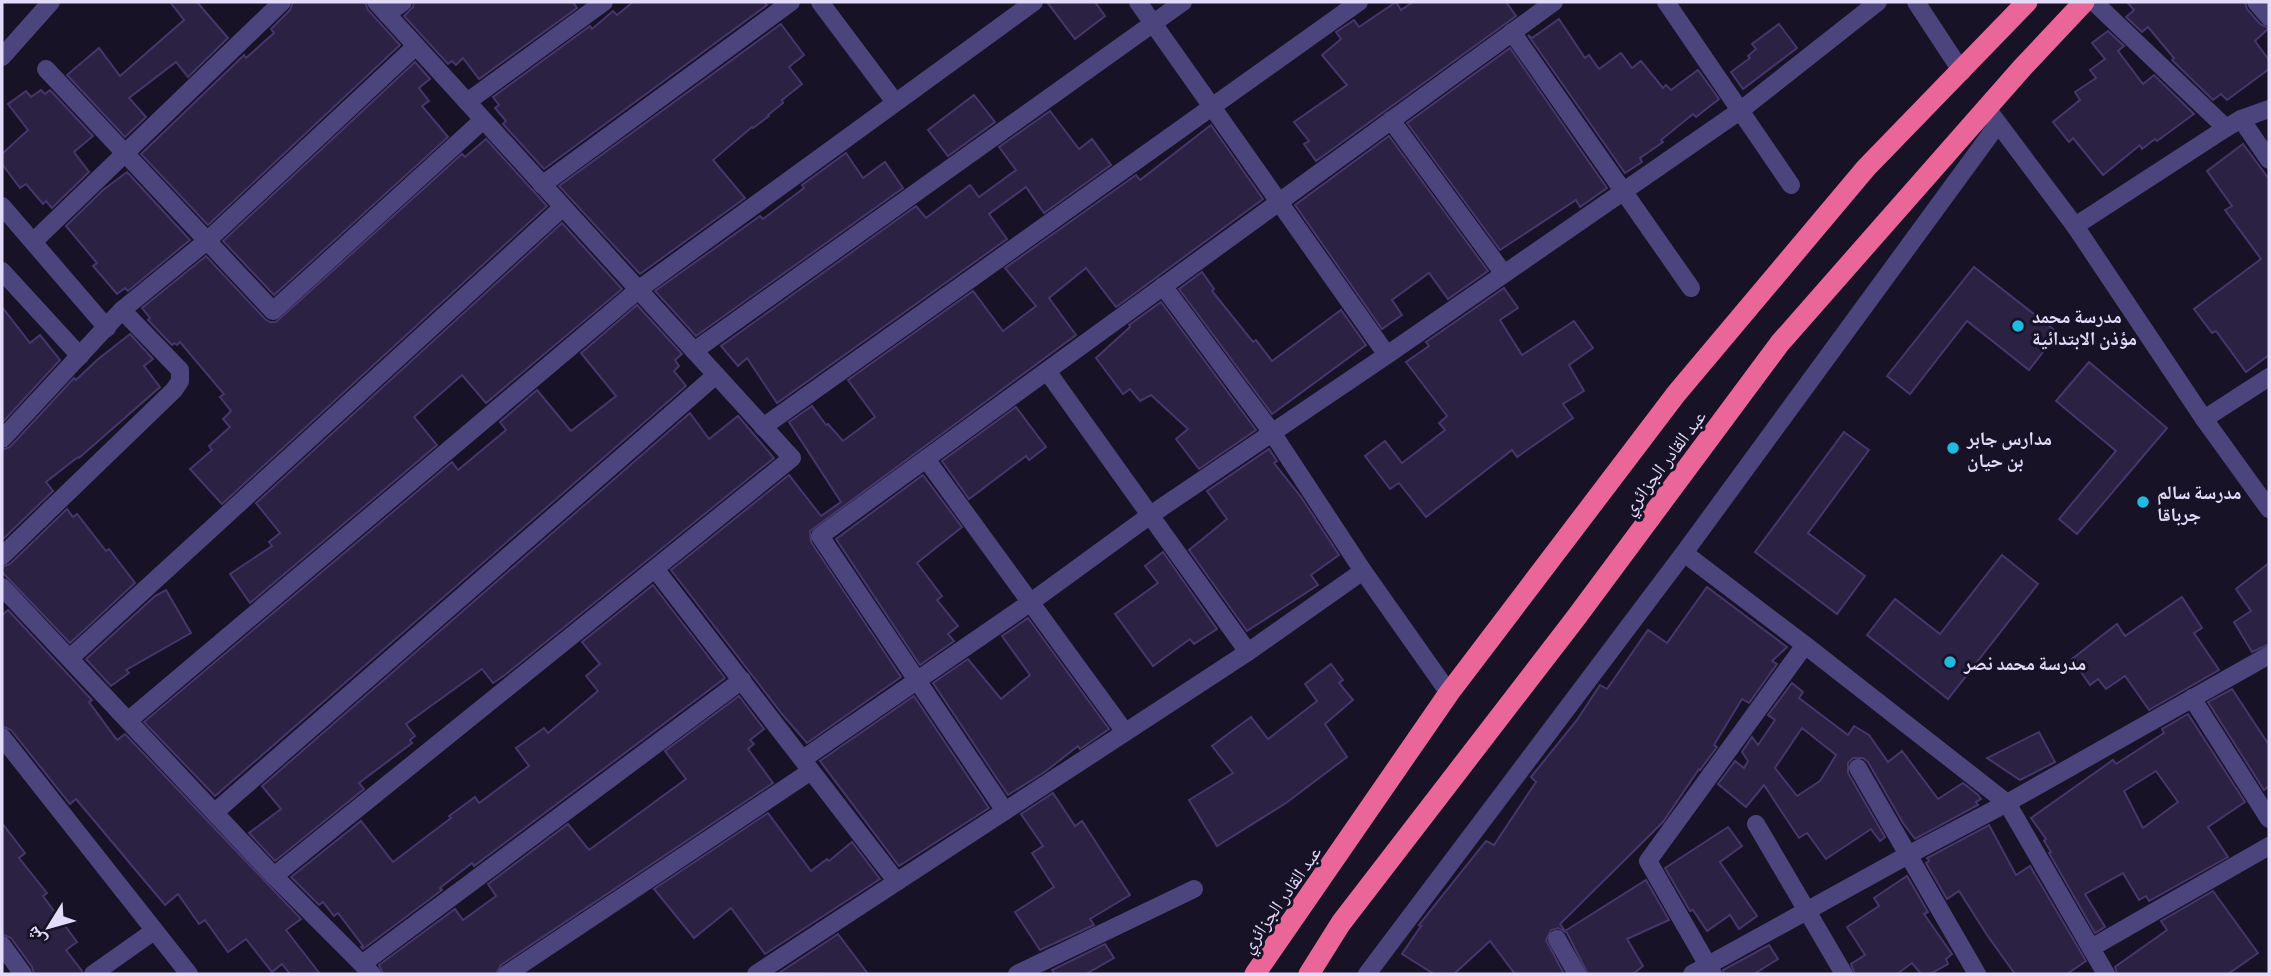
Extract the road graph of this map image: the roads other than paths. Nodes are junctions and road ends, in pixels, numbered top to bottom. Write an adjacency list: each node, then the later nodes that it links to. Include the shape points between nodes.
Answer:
1 (51, 2): 24 (street)
2 (282, 2): 36 (street)
3 (403, 2): 19 (street)
4 (604, 2): 27 (street)
5 (792, 2): 38 (street)
6 (820, 2): 28 (street)
7 (1034, 2): 28 (street)
8 (1138, 2): 21 (street)
9 (1183, 2): 21 (street)
10 (1359, 2): 29 (street)
11 (1553, 2): 22 (street)
12 (1667, 2): 31 (street)
13 (1878, 2): 31 (street)
14 (1916, 2): 26 (street)
15 (2027, 2): 26 (highway, عبد القادر الجزائري)
16 (2084, 2): 32 (highway, عبد القادر الجزائري)
17 (2094, 2): 35 (street)
18 (2256, 2): 20 (street)
19 (381, 8): 23 (street)
20 (2269, 18)
21 (1153, 23): 29 (street); 54 (street)
22 (1512, 32): 34 (street); 40 (street)
23 (416, 46): 27 (street); 45 (street)
24 (2, 57)
25 (46, 69): 36 (street)
26 (1962, 72): 79 (highway, عبد القادر الجزائري, via 1867,168 1676,394)
27 (467, 102): 33 (street)
28 (895, 102): 51 (street)
29 (1212, 106): 41 (street); 61 (street)
30 (2269, 109): 35 (street)
31 (1741, 110): 39 (street); 40 (street)
32 (1993, 116): 44 (street); 67 (street); 110 (highway, عبد القادر الجزائري, via 1780,343 1575,620 1340,923)
33 (483, 120): 38 (street); 45 (street, via 273,311)
34 (1391, 120): 41 (street); 48 (street)
35 (2234, 123): 37 (street); 44 (street)
36 (125, 153): 45 (street); 46 (street)
37 (2269, 160)
38 (542, 185): 43 (street)
39 (1791, 185)
40 (1624, 191): 48 (street); 50 (street)
41 (1279, 201): 49 (street); 55 (street)
42 (2, 206): 46 (street)
43 (562, 207): 51 (street); 76 (street)
44 (2075, 226): 60 (street)
45 (208, 240): 52 (street)
46 (33, 242): 53 (street)
47 (2, 271): 56 (street)
48 (1504, 274): 55 (street)
49 (1163, 286): 57 (street); 62 (street)
50 (1691, 288)
51 (638, 289): 54 (street); 81 (street)
52 (122, 310): 53 (street); 68 (street, via 180,369 180,381)
53 (107, 328): 56 (street)
54 (694, 351): 58 (street)
55 (1387, 355): 62 (street)
56 (80, 356): 63 (street)
57 (1047, 371): 64 (street); 66 (street)
58 (716, 374): 61 (street); 88 (street)
59 (2269, 377): 60 (street)
60 (2204, 419): 65 (street)
61 (763, 427): 69 (street, via 792,458)
62 (1271, 432): 66 (street); 70 (street)
63 (2, 439)
64 (926, 459): 72 (street); 78 (street, via 820,536)
65 (2269, 509)
66 (1149, 516): 72 (street); 74 (street)
67 (1684, 553): 73 (street); 111 (street)
68 (2, 556)
69 (656, 570): 77 (street); 93 (street)
70 (1363, 571): 74 (street); 79 (street)
71 (2, 587): 76 (street)
72 (1031, 602): 78 (street); 82 (street)
73 (1805, 645): 86 (street); 102 (street, via 1648,861)
74 (1248, 652): 82 (street)
75 (2269, 655): 80 (street)
76 (70, 658): 81 (street)
77 (742, 680): 84 (street); 101 (street)
78 (916, 681): 84 (street); 87 (street)
79 (1449, 693): 109 (highway, عبد القادر الجزائري)
80 (2192, 698): 86 (street); 89 (street)
81 (129, 720): 88 (street)
82 (1125, 732): 87 (street)
83 (2, 737): 97 (street)
84 (807, 765): 94 (street); 106 (street)
85 (1858, 768): 92 (street)
86 (2007, 803): 92 (street); 100 (street)
87 (1005, 811): 94 (street)
88 (215, 812): 93 (street)
89 (2269, 819)
90 (1756, 824): 96 (street)
91 (2269, 846): 100 (street)
92 (1908, 855): 96 (street); 114 (street)
93 (274, 876): 101 (street)
94 (897, 881): 107 (street)
95 (1194, 889): 108 (street)
96 (1806, 911): 102 (street); 113 (street)
97 (154, 931): 104 (street); 105 (street)
98 (1557, 939): 112 (street)
99 (2, 945): 103 (street)
100 (2091, 948): 115 (street)
101 (367, 969)
102 (1704, 971)
103 (23, 974)
104 (93, 974)
105 (189, 974)
106 (508, 974)
107 (756, 974)
108 (1017, 974)
109 (1255, 974)
110 (1309, 974)
111 (1367, 974)
112 (1577, 974)
113 (1844, 974)
114 (1977, 974)
115 (2106, 974)

